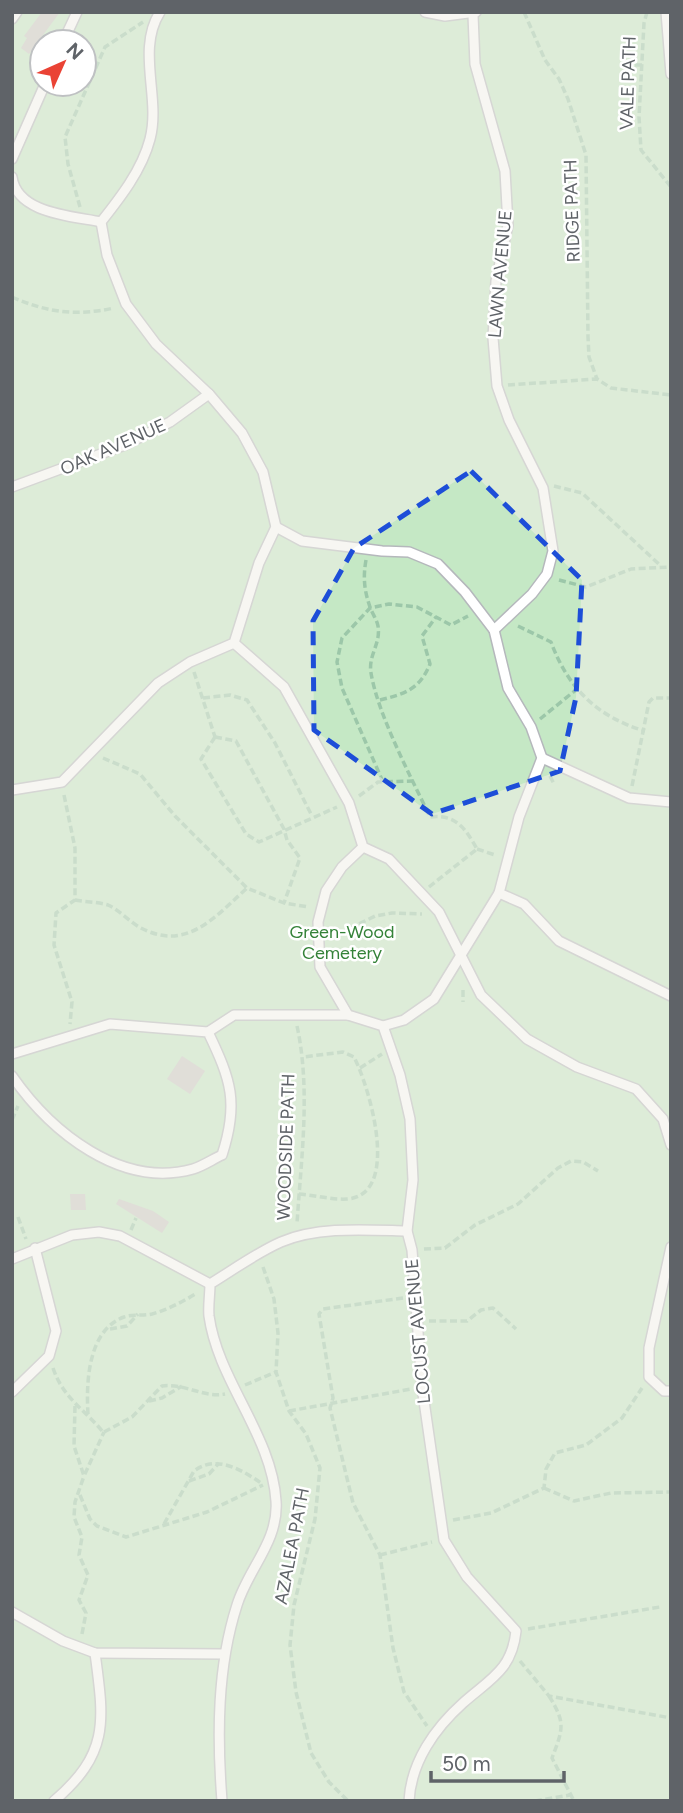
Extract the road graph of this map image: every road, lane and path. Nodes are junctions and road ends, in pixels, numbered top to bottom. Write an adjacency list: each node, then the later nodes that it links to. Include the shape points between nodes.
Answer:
1 (17, 12): 9 (lane)
2 (77, 12): 10 (lane)
3 (425, 12): 7 (lane)
4 (524, 12): 22 (path, RIDGE PATH, via 568,99 586,155 589,358)
5 (647, 12): 12 (path, VALE PATH)
6 (666, 12): 13 (lane)
7 (475, 13): 23 (lane, LAWN AVENUE, via 475,64 505,171 508,225 496,281 493,338)
8 (159, 14): 18 (path, via 134,25 105,47 65,137); 19 (lane, via 148,50 150,139 127,188)
9 (12, 19)
10 (70, 28)
11 (635, 65): 12 (path)
12 (642, 65): 17 (path, VALE PATH, via 641,150)
13 (671, 74)
14 (39, 98): 15 (lane)
15 (12, 159)
16 (12, 177): 18 (lane, via 24,200)
17 (671, 187)
18 (83, 219): 19 (lane)
19 (101, 222): 21 (lane, via 107,255)
20 (12, 297): 21 (path, via 79,315)
21 (127, 306): 24 (lane, via 156,344)
22 (597, 379): 23 (path); 25 (path, via 611,388)
23 (497, 386): 27 (lane, LAWN AVENUE)
24 (209, 394): 26 (lane, OAK AVENUE, via 170,422 125,445); 28 (lane, via 242,433 263,472)
25 (671, 395)
26 (12, 487)
27 (543, 488): 30 (path, via 571,488 582,493); 37 (lane, LAWN AVENUE, via 553,551 547,574 533,594)
28 (276, 527): 29 (lane, via 302,541); 38 (lane, via 259,563)
29 (367, 549): 33 (path, via 363,578); 37 (lane, via 409,552 439,564)
30 (661, 566): 31 (path); 32 (path, via 631,569 586,587)
31 (671, 567)
32 (559, 580)
33 (370, 608): 34 (path, via 404,604); 43 (path, via 378,625 377,644 370,656); 51 (path, via 342,638 337,662 342,688)
34 (436, 617): 35 (path, via 450,625); 43 (path, via 422,636 430,664 425,677 414,689)
35 (465, 617)
36 (519, 626): 40 (path, via 551,642 563,672)
37 (494, 630): 48 (lane, via 508,688 531,727)
38 (234, 643): 39 (lane); 55 (lane, via 284,687)
39 (190, 662): 41 (path); 47 (lane, via 158,683)
40 (577, 689): 44 (path); 45 (path, via 611,719)
41 (203, 698): 46 (path); 56 (path, via 230,695 247,700)
42 (671, 698): 45 (path, via 649,702)
43 (379, 700): 49 (path)
44 (538, 721)
45 (645, 731): 53 (path)
46 (215, 737): 57 (path, via 236,741); 57 (path, via 201,759 246,834 259,842)
47 (91, 752): 50 (lane); 61 (path, via 140,775)
48 (542, 758): 53 (lane); 60 (lane)
49 (414, 781): 51 (path); 59 (path, via 430,817 458,820)
50 (62, 782): 52 (lane); 64 (path, via 75,848)
51 (383, 782): 55 (path)
52 (12, 790)
53 (629, 798): 54 (lane)
54 (671, 802)
55 (349, 803): 56 (path); 58 (lane)
56 (312, 816): 57 (path)
57 (284, 829): 65 (path, via 300,858)
58 (363, 847): 62 (lane, via 389,859); 66 (lane, via 342,867 326,891)
59 (477, 849): 60 (path); 62 (path)
60 (507, 859): 63 (lane)
61 (247, 887): 64 (path, via 208,923 174,936 142,928 107,905); 65 (path)
62 (421, 893): 67 (lane)
63 (499, 893): 69 (lane); 70 (lane, via 524,904 559,940)
64 (75, 900): 75 (path, via 56,913 54,945 72,1002)
65 (284, 903): 66 (path)
66 (321, 909): 68 (lane)
67 (439, 912): 68 (path, via 374,916 338,937); 69 (lane)
68 (319, 939): 71 (lane, via 320,967)
69 (460, 956): 73 (lane, via 434,999 404,1020); 81 (lane, via 481,995 527,1039 577,1067 636,1089 663,1119)
70 (671, 996)
71 (348, 1015): 72 (lane); 73 (lane)
72 (295, 1017): 74 (lane, via 234,1015); 78 (path, WOODSIDE PATH)
73 (383, 1026): 76 (lane, LOCUST AVENUE)
74 (208, 1032): 75 (lane, via 110,1024); 80 (lane, via 228,1074 233,1122 222,1155 194,1169 167,1172 116,1165 68,1137)
75 (68, 1035): 77 (lane)
76 (390, 1049): 79 (path); 86 (lane, LOCUST AVENUE, via 410,1119 412,1180)
77 (12, 1054)
78 (303, 1057): 79 (path, via 343,1052 354,1057); 83 (path, WOODSIDE PATH)
79 (360, 1068): 83 (path, via 376,1138 378,1172 370,1188 348,1199)
80 (12, 1076)
81 (671, 1145)
82 (598, 1171): 90 (path, via 571,1161 518,1205 475,1224 445,1248)
83 (299, 1194): 87 (path, WOODSIDE PATH)
84 (18, 1217): 85 (path)
85 (24, 1231)
86 (407, 1231): 87 (lane); 90 (lane, LOCUST AVENUE)
87 (296, 1237): 91 (lane)
88 (671, 1247): 101 (lane, via 649,1348)
89 (35, 1248): 92 (lane); 93 (lane, via 72,1235 120,1236); 99 (lane, via 56,1331)
90 (412, 1250): 94 (lane, LOCUST AVENUE)
91 (259, 1254): 93 (lane); 100 (path, AZALEA PATH, via 274,1299)
92 (12, 1259)
93 (210, 1284): 95 (path, via 152,1314); 104 (lane, via 209,1315)
94 (416, 1297): 96 (lane, LOCUST AVENUE); 108 (path, via 323,1309 318,1314)
95 (138, 1314): 97 (path, via 126,1316); 97 (path, via 127,1326)
96 (416, 1321): 98 (path, via 467,1321 481,1310 493,1308); 103 (lane, LOCUST AVENUE)
97 (108, 1329): 111 (path, via 95,1351 86,1384)
98 (516, 1329)
99 (49, 1356): 106 (lane); 109 (path, via 60,1387)
100 (276, 1373): 104 (path); 110 (path, AZALEA PATH)
101 (649, 1377): 105 (lane, via 664,1391); 118 (path, via 622,1418 586,1445 555,1453 546,1469)
102 (182, 1386): 104 (path, via 214,1396); 107 (path); 107 (path, via 162,1386)
103 (422, 1387): 108 (path); 121 (lane, LOCUST AVENUE)
104 (237, 1389): 115 (lane)
105 (671, 1391)
106 (12, 1392)
107 (147, 1401): 112 (path, via 132,1417)
108 (331, 1404): 110 (path); 124 (path, via 353,1503)
109 (75, 1406): 111 (path); 114 (path, via 74,1446)
110 (289, 1411): 138 (path, AZALEA PATH, via 306,1434 320,1468 315,1519 294,1605 290,1645 296,1692 311,1753)
111 (89, 1414): 112 (path)
112 (104, 1432): 114 (path)
113 (220, 1463): 116 (path, via 209,1474); 116 (path, via 200,1466); 117 (path)
114 (84, 1476): 120 (path)
115 (274, 1480): 117 (path); 131 (lane, via 277,1505 271,1538 238,1602)
116 (189, 1481): 122 (path)
117 (263, 1485): 122 (path, via 220,1507)
118 (544, 1488): 119 (path, via 574,1501 611,1493); 121 (path, via 491,1513)
119 (671, 1492)
120 (80, 1495): 122 (path, via 90,1519 105,1532 137,1536); 128 (path, via 74,1517 82,1537 79,1555 88,1575 79,1600 86,1622)
121 (441, 1522): 123 (lane, LOCUST AVENUE)
122 (163, 1525)
123 (444, 1540): 124 (path); 127 (lane, LOCUST AVENUE, via 467,1577)
124 (380, 1555): 134 (path, via 404,1692)
125 (660, 1607): 127 (path)
126 (12, 1612): 128 (lane)
127 (516, 1631): 129 (lane)
128 (77, 1646): 130 (lane)
129 (514, 1651): 132 (path); 134 (lane, via 495,1678)
130 (95, 1653): 131 (lane); 136 (lane, via 102,1723 97,1745 88,1767)
131 (223, 1654): 137 (lane)
132 (549, 1696): 133 (path); 135 (path, via 563,1728 552,1758)
133 (671, 1718)
134 (433, 1734): 139 (lane, via 409,1789)
135 (570, 1795): 140 (path); 141 (path)
136 (54, 1801)
137 (222, 1801)
138 (348, 1801)
139 (409, 1801)
140 (535, 1801)
141 (574, 1801)

